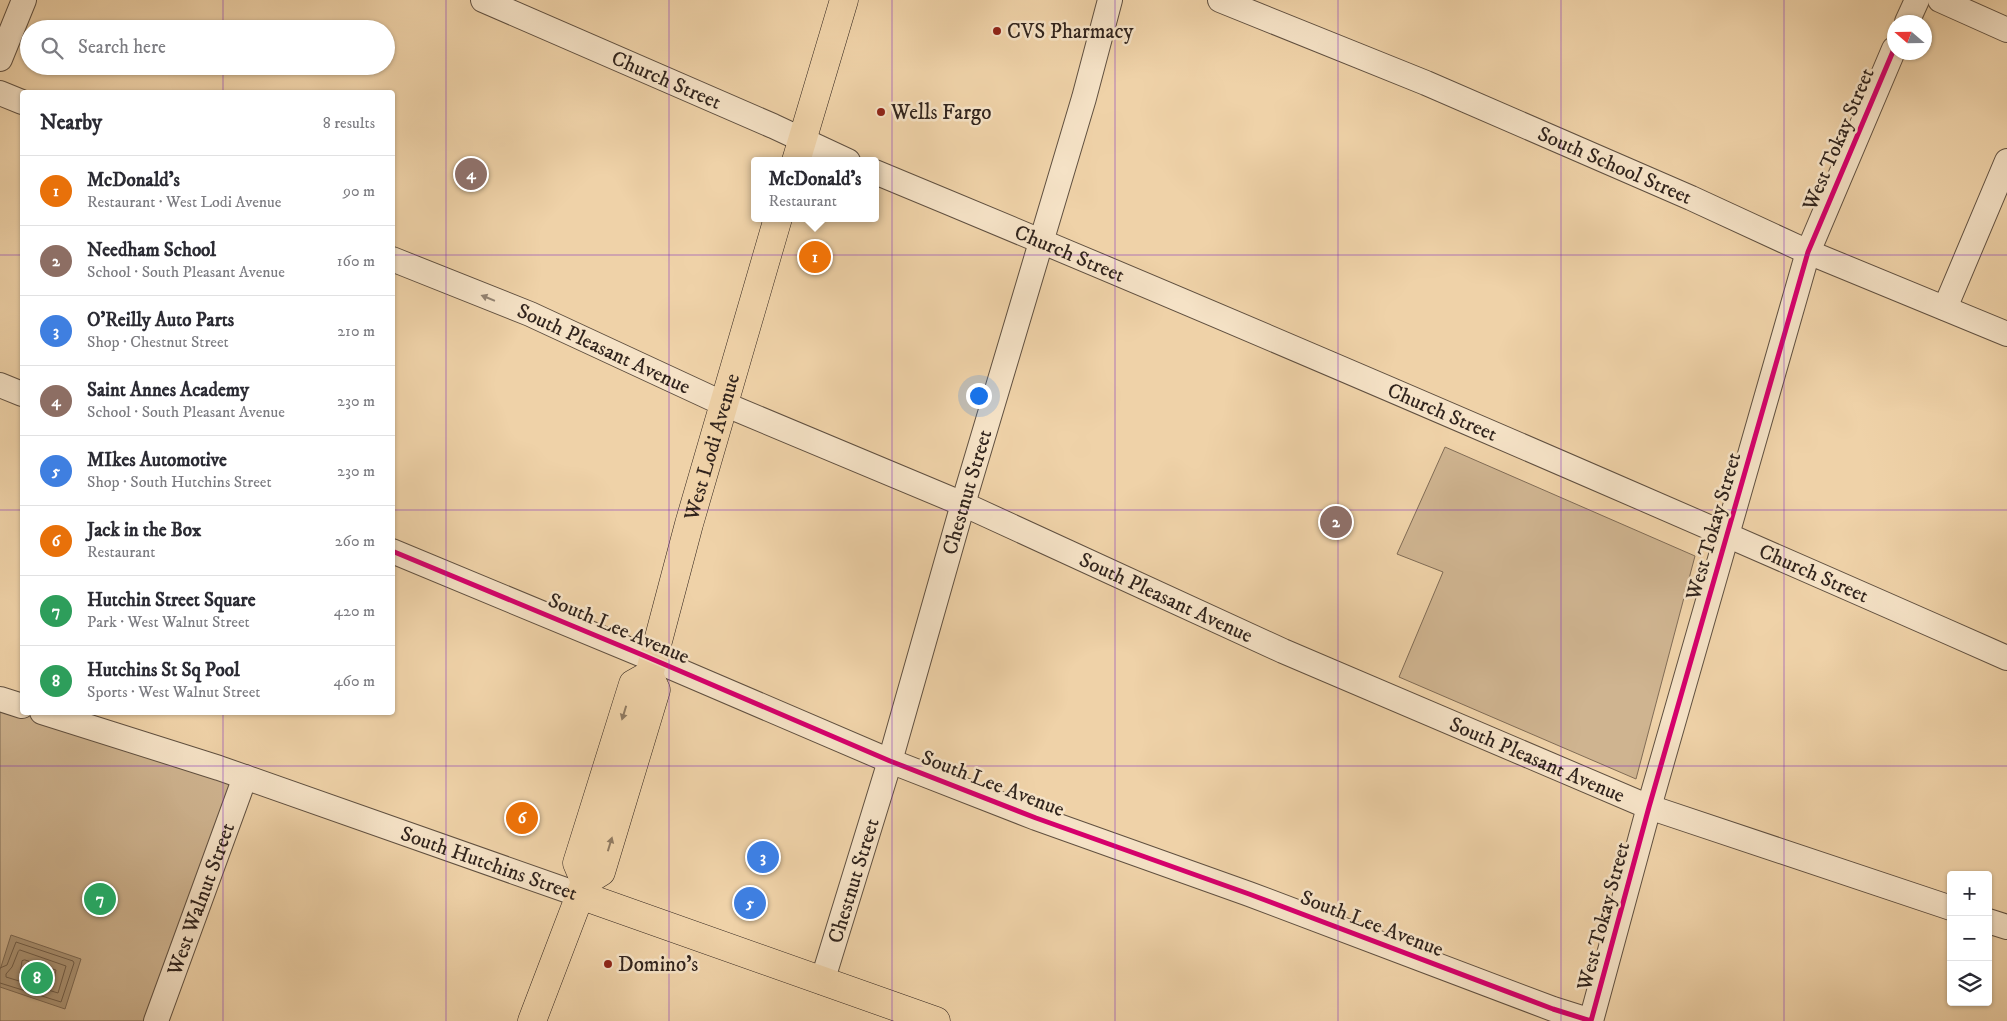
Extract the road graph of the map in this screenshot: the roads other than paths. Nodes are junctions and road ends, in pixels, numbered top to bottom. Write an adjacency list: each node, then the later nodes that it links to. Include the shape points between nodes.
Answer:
1 (24, 0): 10 (street)
2 (483, 0): 14 (street, Church Street)
3 (844, 0): 14 (main road)
4 (1110, 0): 19 (street, Chestnut Street)
5 (1220, 0): 20 (street, South School Street, via 1426,83)
6 (1917, 0): 8 (street)
7 (1940, 0): 9 (street)
8 (1910, 15)
9 (2007, 30)
10 (0, 59)
11 (1890, 60): 20 (street, West Tokay Street)
12 (0, 93): 13 (street)
13 (20, 101)
14 (800, 151): 15 (street, Church Street)
15 (829, 157)
16 (2007, 161): 22 (street)
17 (879, 174): 19 (street, Church Street)
18 (777, 222): 26 (main road, West Lodi Avenue)
19 (1041, 241): 27 (street, Chestnut Street); 28 (street, Church Street)
20 (1808, 252): 22 (street, South School Street); 28 (street, West Tokay Street)
21 (395, 260): 26 (street, South Pleasant Avenue, one-way to 21, via 530,314)
22 (1945, 308): 23 (street, South School Street)
23 (2007, 334)
24 (0, 385): 25 (street)
25 (20, 393)
26 (724, 404): 27 (street, South Pleasant Avenue); 31 (main road, West Lodi Avenue)
27 (963, 504): 35 (street, Chestnut Street); 37 (street, South Pleasant Avenue, via 1283,651)
28 (1728, 535): 30 (street, Church Street); 37 (street, West Tokay Street)
29 (395, 552): 31 (street, South Lee Avenue)
30 (2007, 658)
31 (651, 667): 35 (street, South Lee Avenue, via 837,737); 38 (main road, via 633,684 580,854 578,863)
32 (0, 699): 33 (street)
33 (20, 705)
34 (72, 717): 36 (street, South Hutchins Street)
35 (890, 761): 42 (street, Chestnut Street); 46 (street, South Lee Avenue, via 1036,818)
36 (245, 778): 38 (street, South Hutchins Street); 43 (street, West Walnut Street)
37 (1650, 806): 39 (street, South Pleasant Avenue); 46 (street, West Tokay Street)
38 (582, 889): 42 (main road, South Hutchins Street); 44 (main road)
39 (1947, 907)
40 (1992, 922): 41 (street)
41 (2007, 927)
42 (822, 982): 45 (main road, South Hutchins Street)
43 (156, 1021)
44 (532, 1021)
45 (936, 1021)
46 (1591, 1021)

